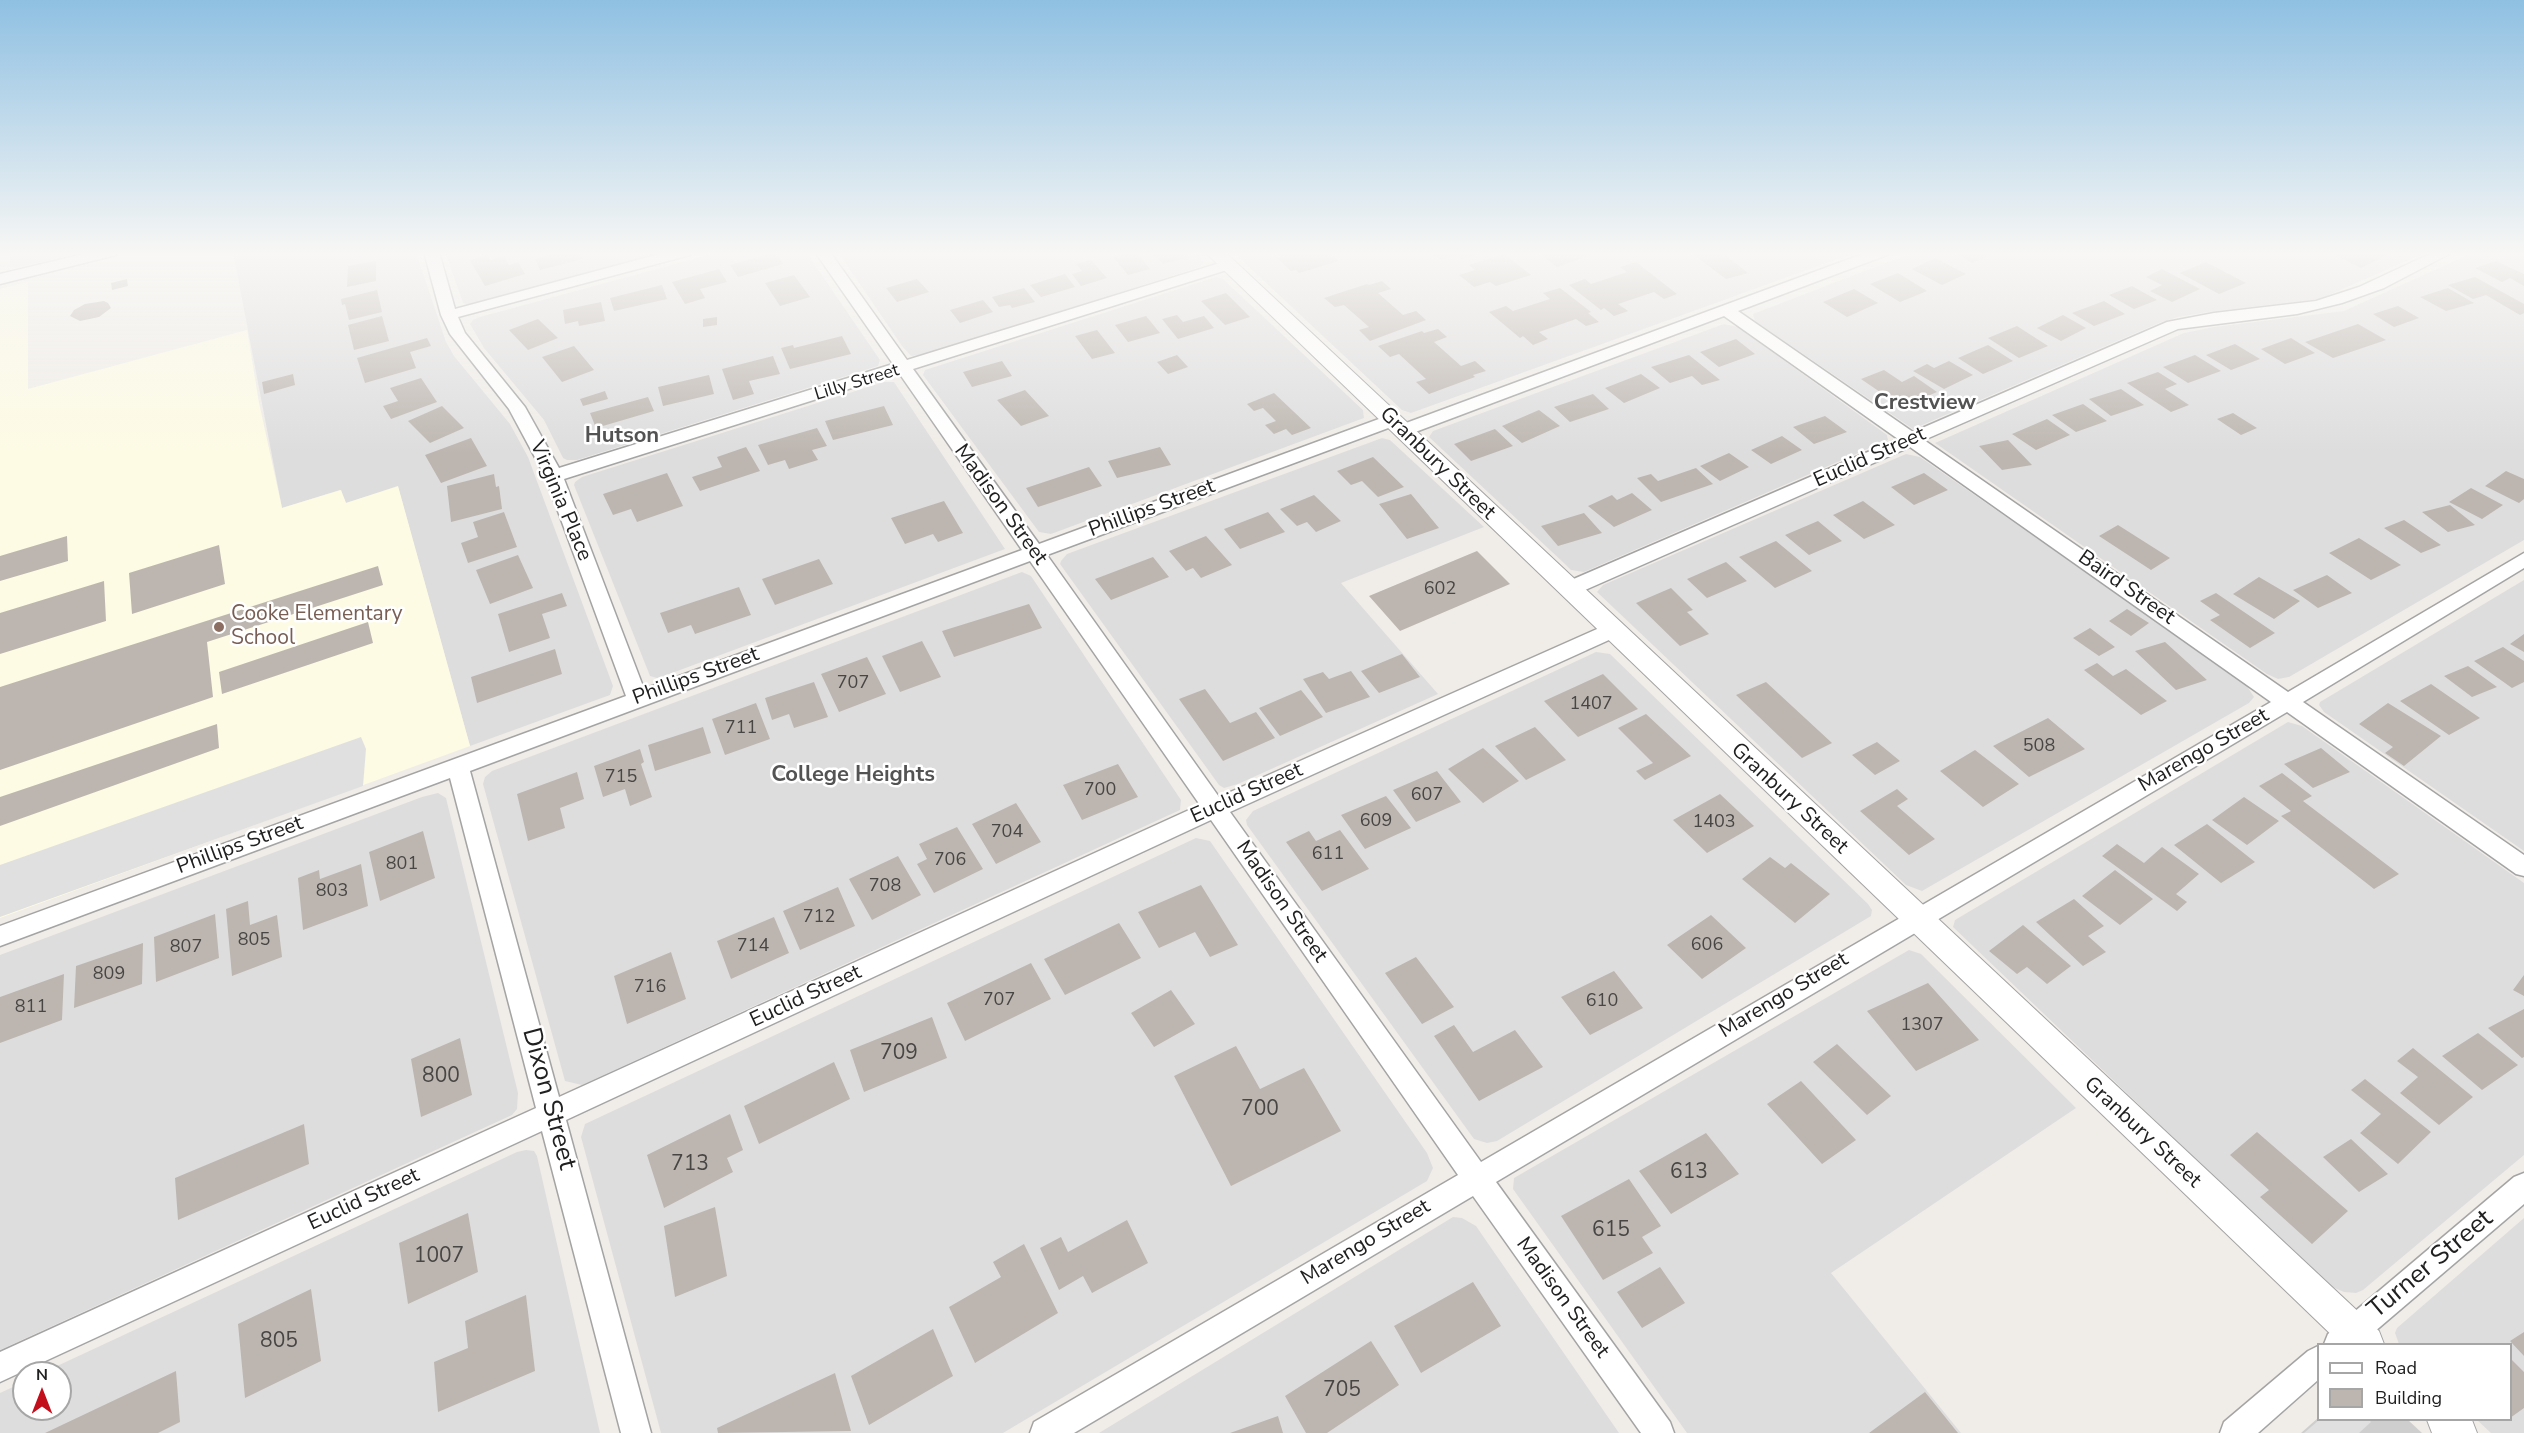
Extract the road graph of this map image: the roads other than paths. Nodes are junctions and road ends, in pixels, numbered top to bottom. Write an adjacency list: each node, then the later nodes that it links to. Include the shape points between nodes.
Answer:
1 (451, 319): 11 (street, Virginia Place, via 472,353 517,407)
2 (868, 319): 8 (street, Madison Street)
3 (1046, 319): 8 (street, Lilly Street)
4 (1285, 319): 9 (street, Granbury Street)
5 (1703, 319): 9 (street, Phillips Street)
6 (1737, 319): 10 (street, Baird Street)
7 (2205, 319): 10 (street, Euclid Street, via 2173,325)
8 (902, 368): 11 (street, Lilly Street); 12 (street, Madison Street)
9 (1398, 425): 12 (street, Phillips Street); 14 (street, Granbury Street)
10 (1911, 440): 14 (street, Euclid Street); 17 (street, Baird Street)
11 (554, 476): 16 (street, Virginia Place)
12 (1034, 553): 16 (street, Phillips Street); 19 (street, Madison Street)
13 (2524, 559): 17 (street, Marengo Street)
14 (1569, 589): 15 (street, Granbury Street)
15 (1613, 630): 19 (street, Euclid Street); 21 (street, Granbury Street)
16 (638, 698): 18 (street, Phillips Street)
17 (2289, 701): 20 (street, Baird Street); 21 (street, Marengo Street)
18 (458, 766): 22 (street, Phillips Street); 23 (street, Dixon Street)
19 (1214, 809): 23 (street, Euclid Street); 24 (street, Madison Street)
20 (2524, 867)
21 (1915, 919): 24 (street, Marengo Street); 26 (street, Granbury Street)
22 (0, 936)
23 (552, 1113): 28 (street, Euclid Street); 30 (street, Dixon Street)
24 (1476, 1178): 31 (street, Marengo Street); 32 (street, Madison Street)
25 (2524, 1186): 26 (street, Turner Street)
26 (2352, 1340)
27 (2317, 1363): 33 (street)
28 (0, 1367)
29 (2447, 1421): 34 (street)
30 (636, 1433)
31 (1045, 1433)
32 (1659, 1433)
33 (2235, 1433)
34 (2459, 1433)

